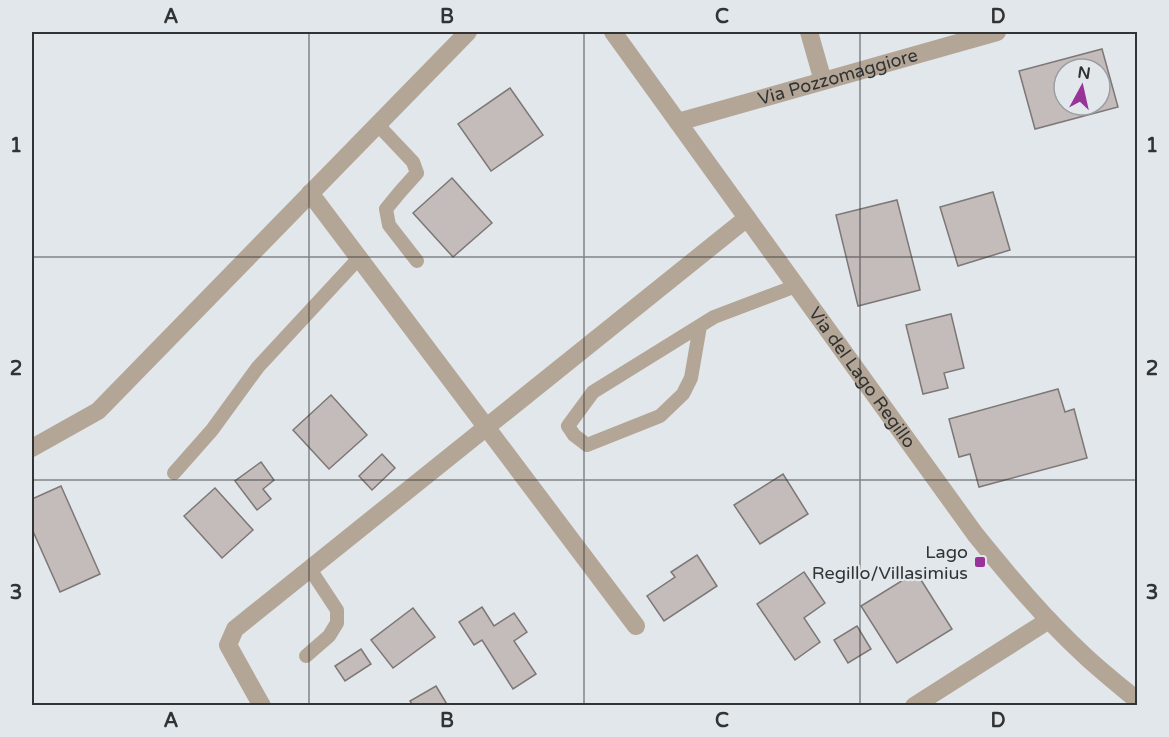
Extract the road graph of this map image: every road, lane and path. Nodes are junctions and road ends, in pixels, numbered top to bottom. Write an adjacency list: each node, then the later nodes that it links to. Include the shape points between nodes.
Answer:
1 (468, 32): 7 (street)
2 (613, 32): 6 (street, Via del Lago Regillo)
3 (809, 32): 5 (street)
4 (997, 32): 5 (street, Via Pozzomaggiore)
5 (823, 81): 6 (street, Via Pozzomaggiore)
6 (678, 122): 9 (street, Via del Lago Regillo)
7 (377, 124): 8 (street); 11 (lane, via 413,162 417,173 386,209 389,225)
8 (310, 193): 10 (street); 15 (street, via 98,411)
9 (747, 218): 12 (street, Via del Lago Regillo); 14 (street)
10 (359, 258): 14 (street); 16 (lane, via 258,367 212,430)
11 (417, 261)
12 (796, 286): 13 (lane, via 714,316); 18 (street, Via del Lago Regillo, via 975,534)
13 (700, 326): 13 (lane, via 593,392 568,426 574,435 587,445 660,416 683,394 691,378)
14 (487, 428): 17 (street); 19 (street)
15 (32, 448)
16 (174, 473)
17 (310, 569): 20 (lane, via 337,610 337,623 329,636); 22 (street, via 235,629 228,645)
18 (1049, 620): 21 (street, Via del Lago Regillo); 23 (street)
19 (636, 626)
20 (306, 656)
21 (1137, 701)
22 (262, 705)
23 (914, 705)

